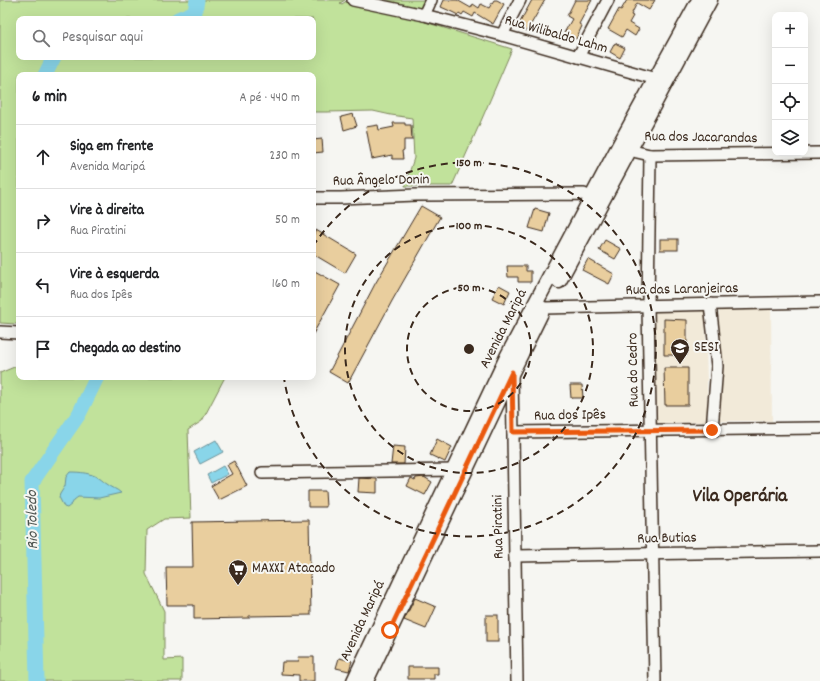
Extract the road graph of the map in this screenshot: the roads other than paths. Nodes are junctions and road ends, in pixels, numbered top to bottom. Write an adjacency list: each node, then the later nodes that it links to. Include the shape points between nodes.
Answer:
1 (353, 0): 7 (street, Rua Wilibaldo Lahm)
2 (432, 0): 7 (street)
3 (520, 0): 8 (street)
4 (608, 0): 9 (street)
5 (699, 0): 10 (main road, Avenida Maripá)
6 (710, 0): 10 (main road, Avenida Maripá)
7 (424, 15): 8 (street, Rua Wilibaldo Lahm)
8 (502, 35): 9 (street, Rua Wilibaldo Lahm)
9 (578, 57): 10 (street, Rua Wilibaldo Lahm)
10 (661, 81): 11 (main road, Avenida Maripá)
11 (625, 147): 13 (street, Rua dos Jacarandas); 15 (main road, Avenida Maripá)
12 (820, 154): 13 (street, Rua dos Jacarandas)
13 (650, 155): 19 (street, Rua do Cedro)
14 (316, 198): 15 (street, Rua Ângelo Donin, via 584,194)
15 (596, 201): 18 (main road, Avenida Maripá)
16 (820, 302): 17 (street, Rua das Laranjeiras)
17 (710, 304): 19 (street, Rua das Laranjeiras); 26 (street, via 716,366)
18 (540, 305): 19 (street, Rua das Laranjeiras); 22 (main road, Avenida Maripá)
19 (648, 306): 25 (street, Rua do Cedro)
20 (0, 332): 21 (street)
21 (16, 332)
22 (507, 369): 23 (main road, Avenida Maripá); 27 (street, Rua Piratini)
23 (497, 391): 28 (main road, Avenida Maripá); 34 (main road, Avenida Maripá)
24 (820, 428): 26 (street, Rua dos Ipês)
25 (650, 430): 26 (street, Rua dos Ipês); 27 (street, Rua dos Ipês); 31 (street, Rua do Cedro)
26 (712, 430)
27 (513, 432): 32 (street, Rua Piratini)
28 (454, 470): 29 (street); 33 (main road, Avenida Maripá)
29 (262, 473)
30 (820, 551): 31 (street, Rua Butias)
31 (652, 554): 32 (street, Rua Butias); 36 (street, Rua do Cedro)
32 (515, 556): 35 (street, Rua Piratini)
33 (354, 681)
34 (366, 681)
35 (517, 681)
36 (655, 681)

